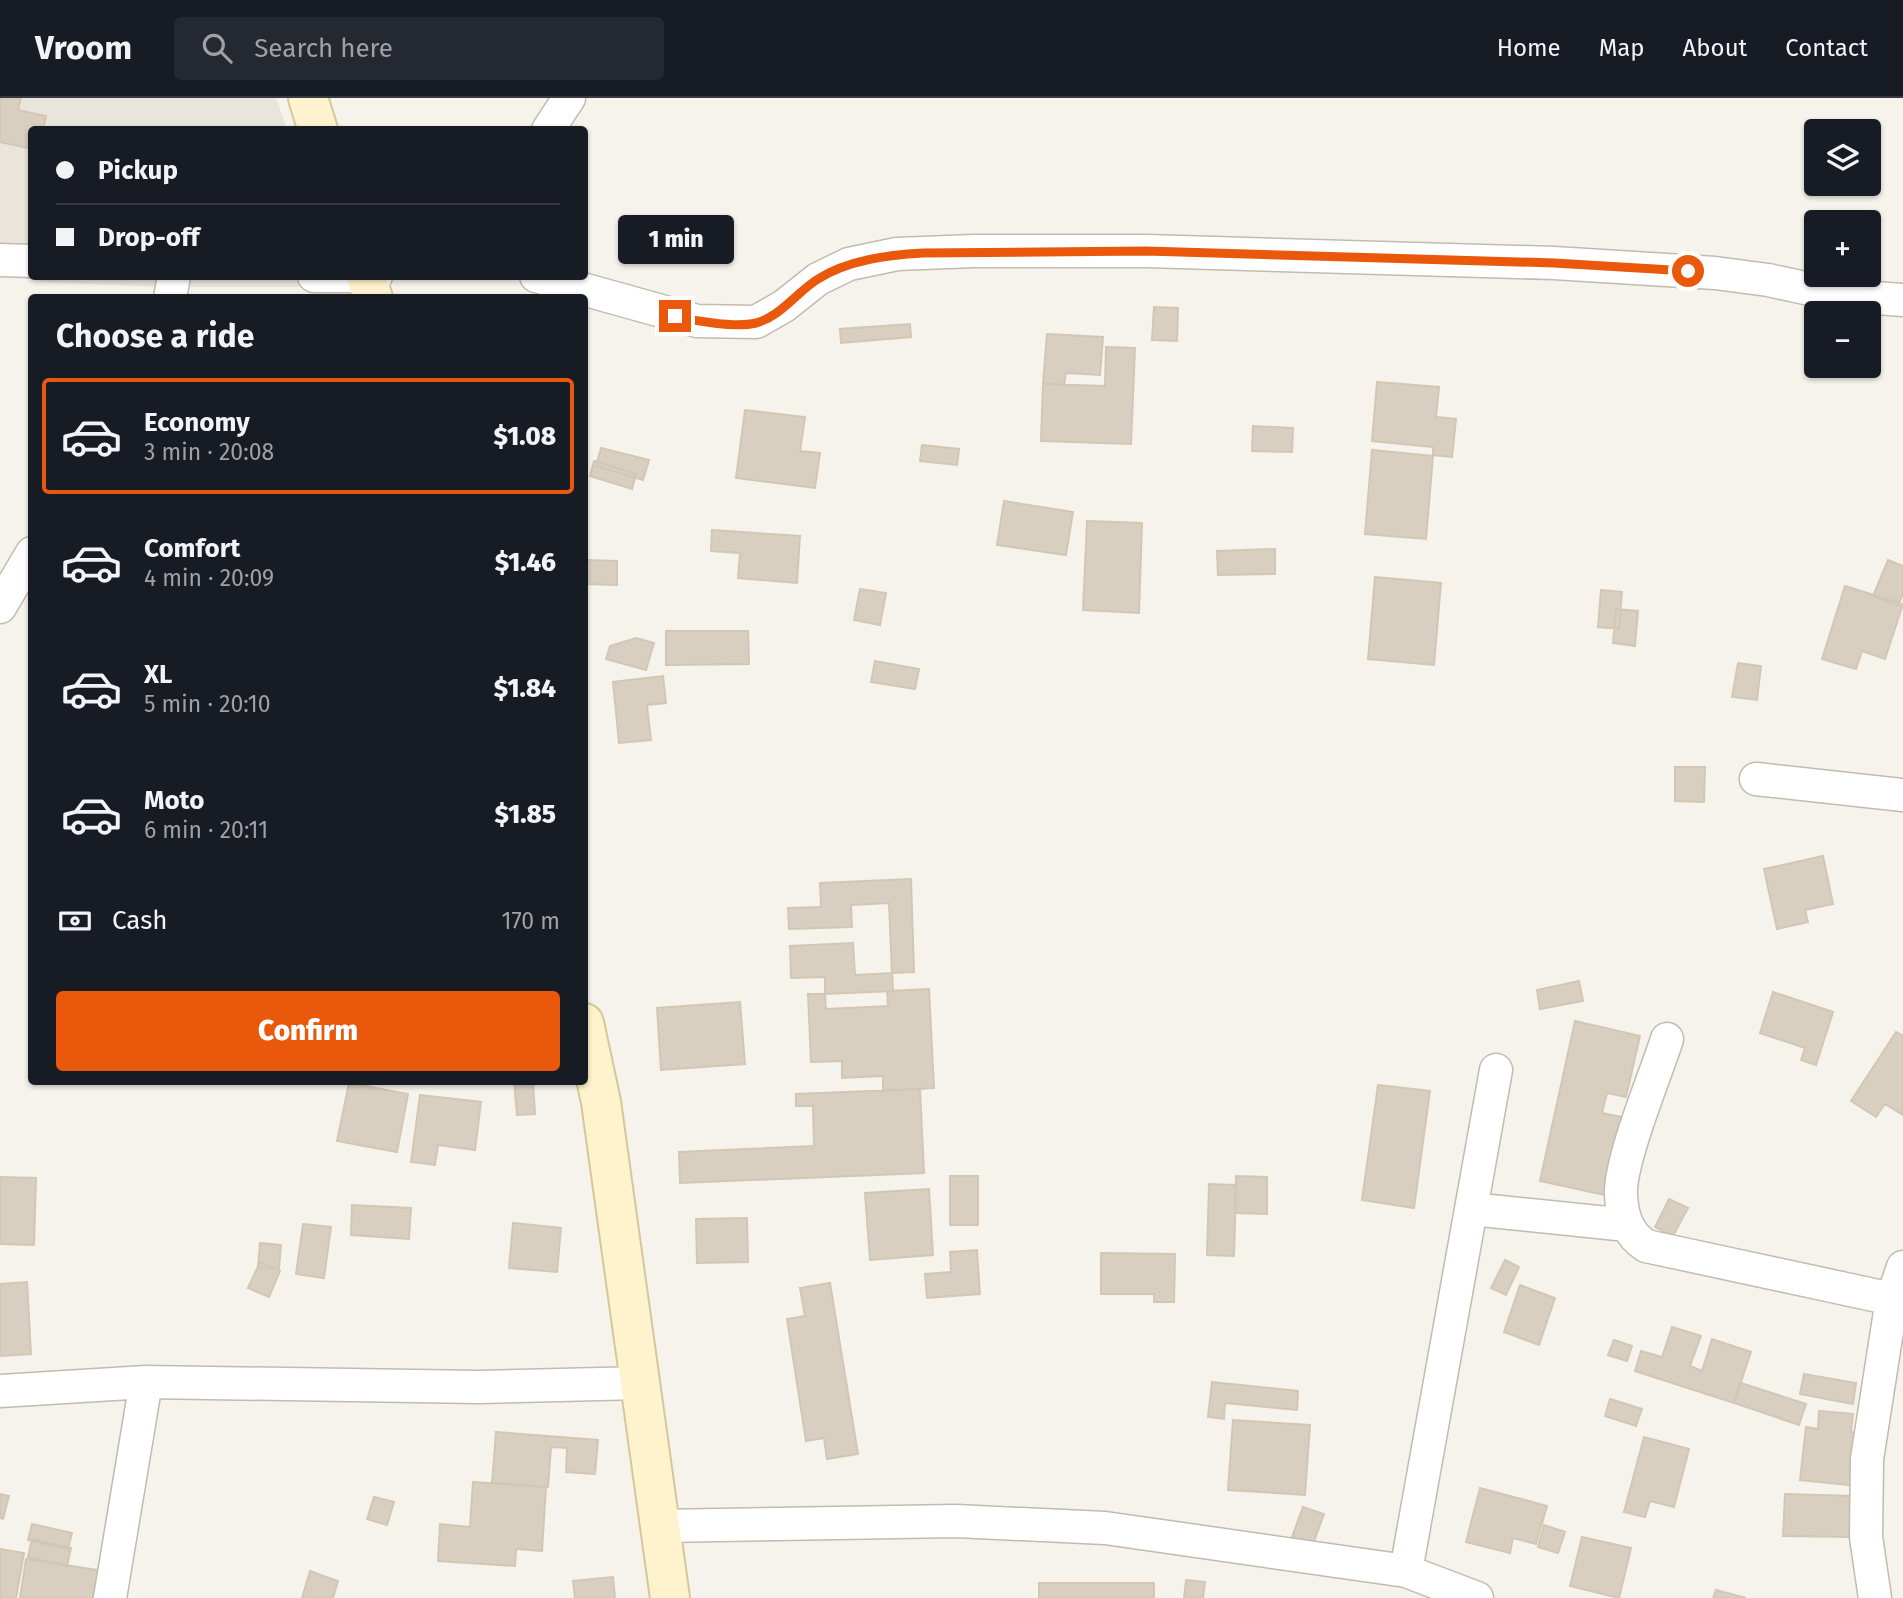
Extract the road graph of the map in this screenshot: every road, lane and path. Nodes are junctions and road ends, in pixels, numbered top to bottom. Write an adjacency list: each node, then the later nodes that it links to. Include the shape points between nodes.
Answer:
1 (308, 98): 3 (main road)
2 (569, 98): 4 (street)
3 (317, 126)
4 (551, 126)
5 (0, 260): 6 (street)
6 (28, 261)
7 (550, 280): 8 (street, via 697,321 756,323 818,279 849,264 897,254 974,251 1146,251 1554,263 1714,273 1837,295)
8 (1903, 300)
9 (28, 560): 10 (street)
10 (0, 607)
11 (1756, 779): 12 (street)
12 (1903, 795)
13 (1667, 1039): 17 (street, via 1625,1167 1620,1192)
14 (588, 1042): 21 (main road, via 601,1102)
15 (1496, 1070): 16 (street)
16 (1471, 1209): 17 (street); 24 (street)
17 (1627, 1226): 19 (street, via 1646,1246)
18 (1903, 1267): 19 (street)
19 (1892, 1299): 28 (street, via 1867,1459 1866,1537)
20 (146, 1382): 21 (street, via 479,1387); 22 (street); 25 (street)
21 (641, 1383): 23 (main road)
22 (0, 1391)
23 (660, 1526): 24 (street, via 956,1521 1105,1528); 26 (main road)
24 (1406, 1571): 27 (street)
25 (110, 1598)
26 (670, 1598)
27 (1477, 1598)
28 (1875, 1598)

